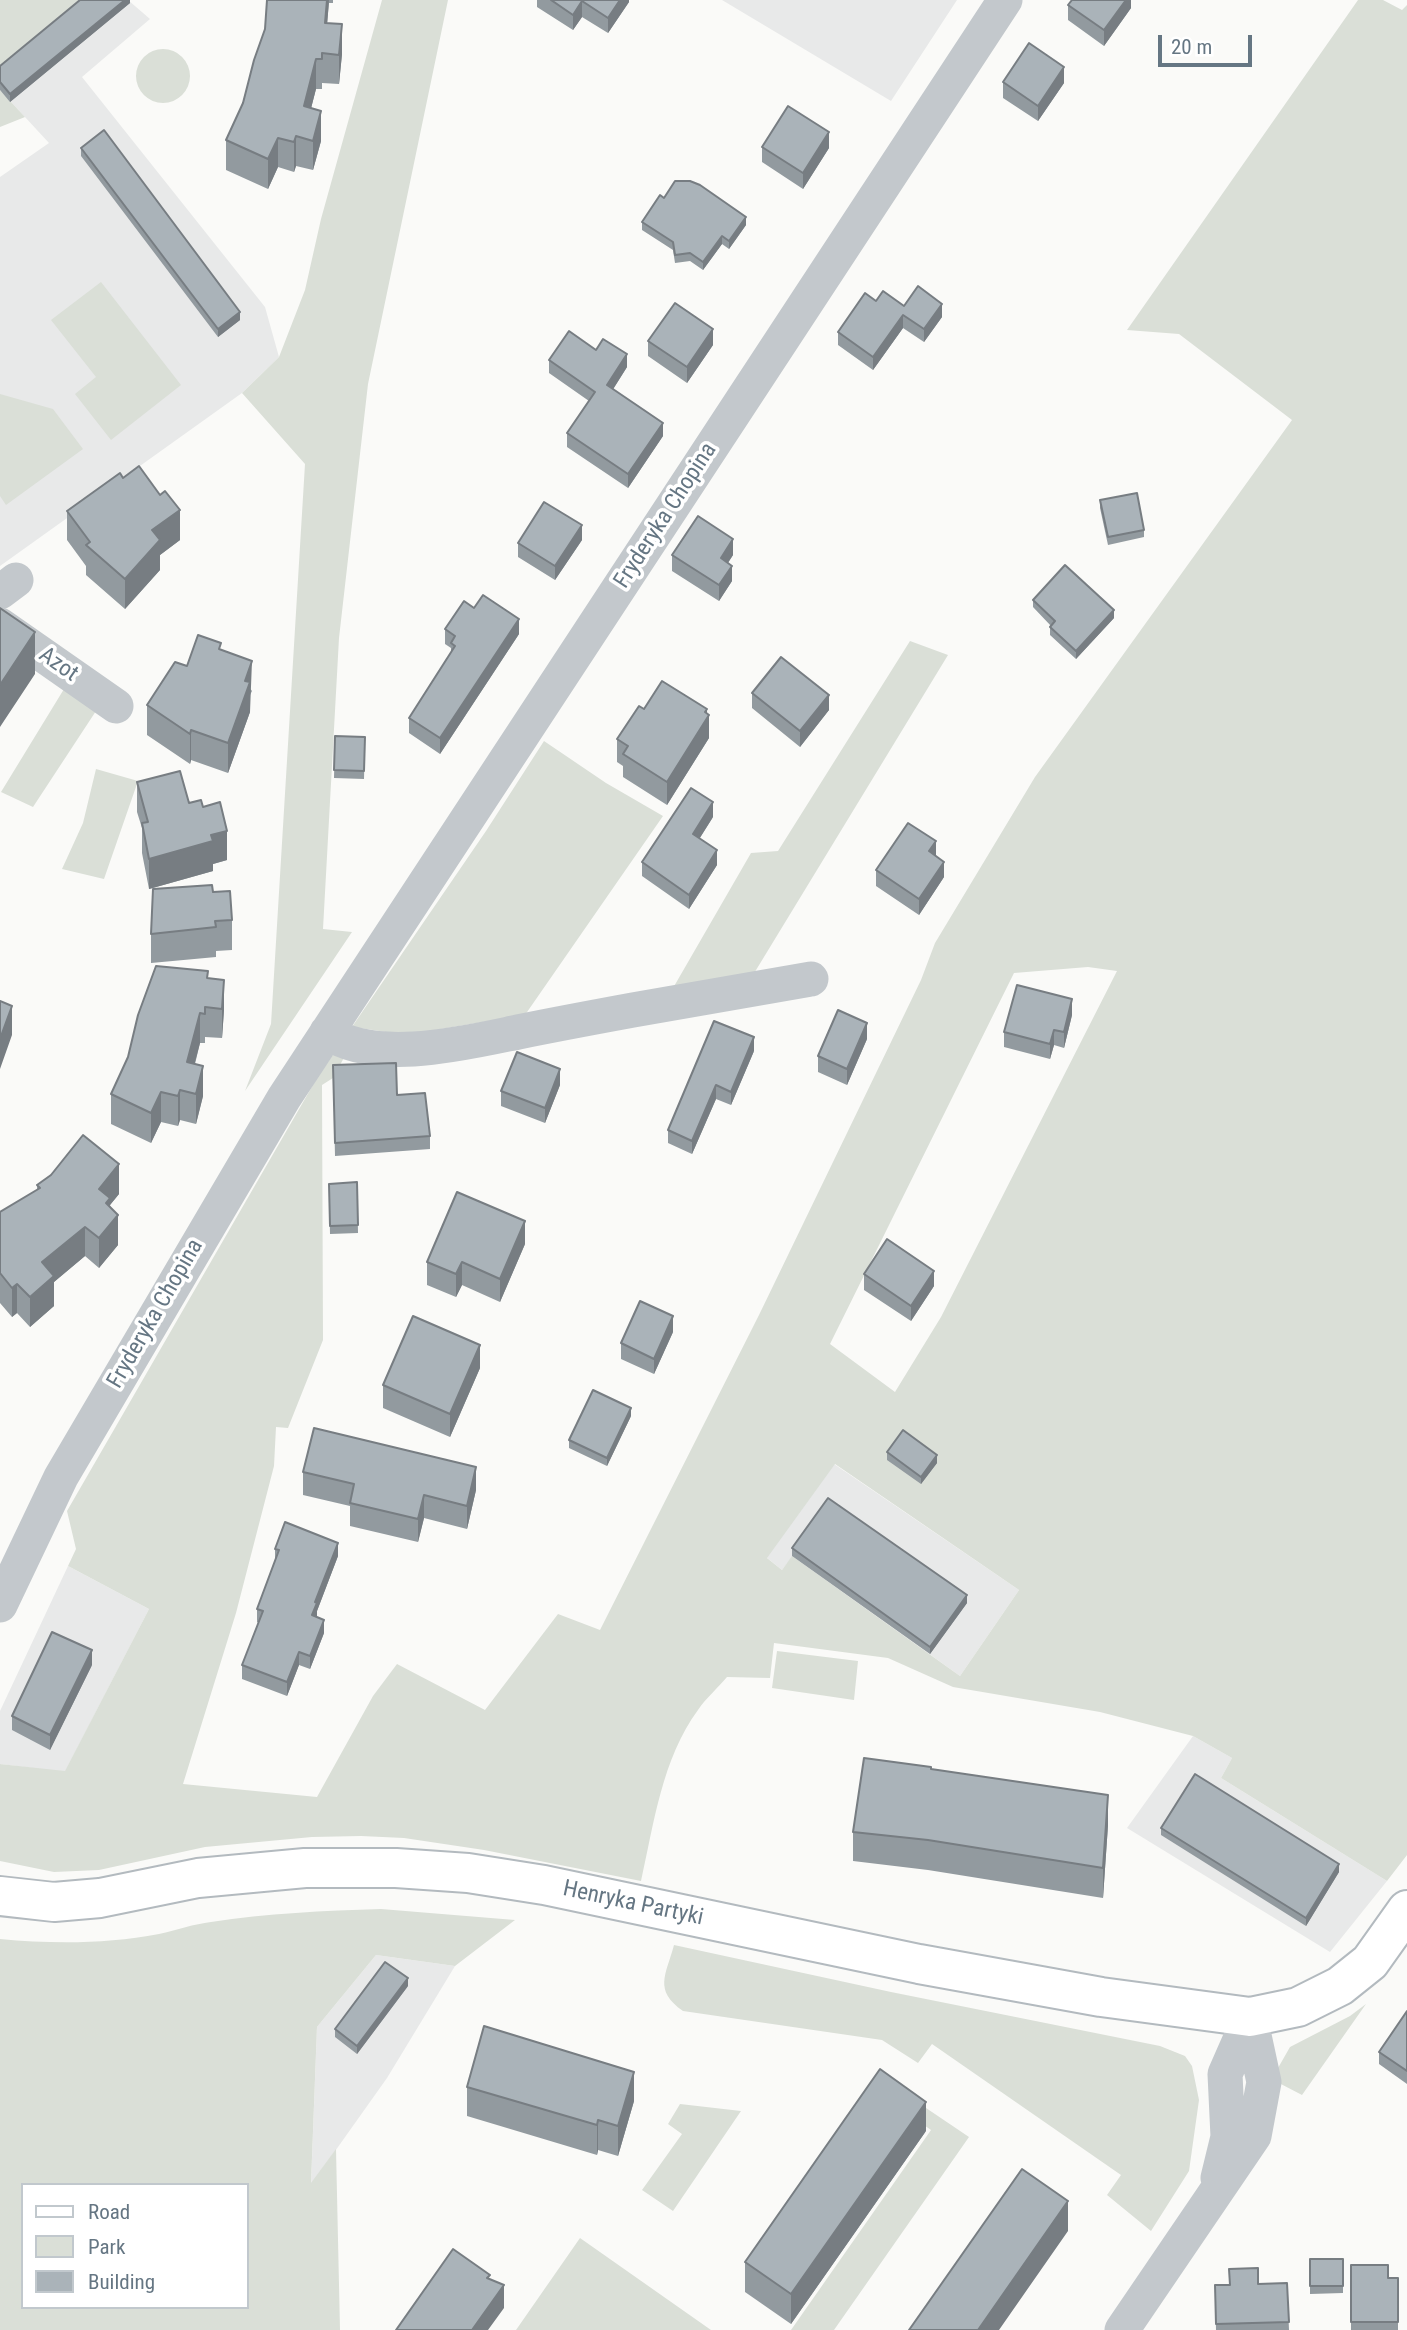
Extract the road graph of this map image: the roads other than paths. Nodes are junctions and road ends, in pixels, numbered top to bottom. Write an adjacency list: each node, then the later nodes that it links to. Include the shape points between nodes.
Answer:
1 (1005, 0): 5 (street, Fryderyka Chopina)
2 (0, 625): 3 (street, Azot)
3 (116, 706)
4 (811, 979): 5 (street, via 481,1041 371,1047 350,1044)
5 (327, 1032): 6 (street, Fryderyka Chopina, via 61,1477)
6 (2, 1598)
7 (4, 1895): 9 (street, Henryka Partyki, via 54,1902 100,1898 198,1878 304,1868 468,1873 919,1964 1101,1997)
8 (1407, 1910): 9 (street, Henryka Partyki, via 1370,1962 1340,1986 1298,2007)
9 (1250, 2017): 10 (street, via 1225,2074 1228,2137 1214,2197)
10 (1122, 2330)

